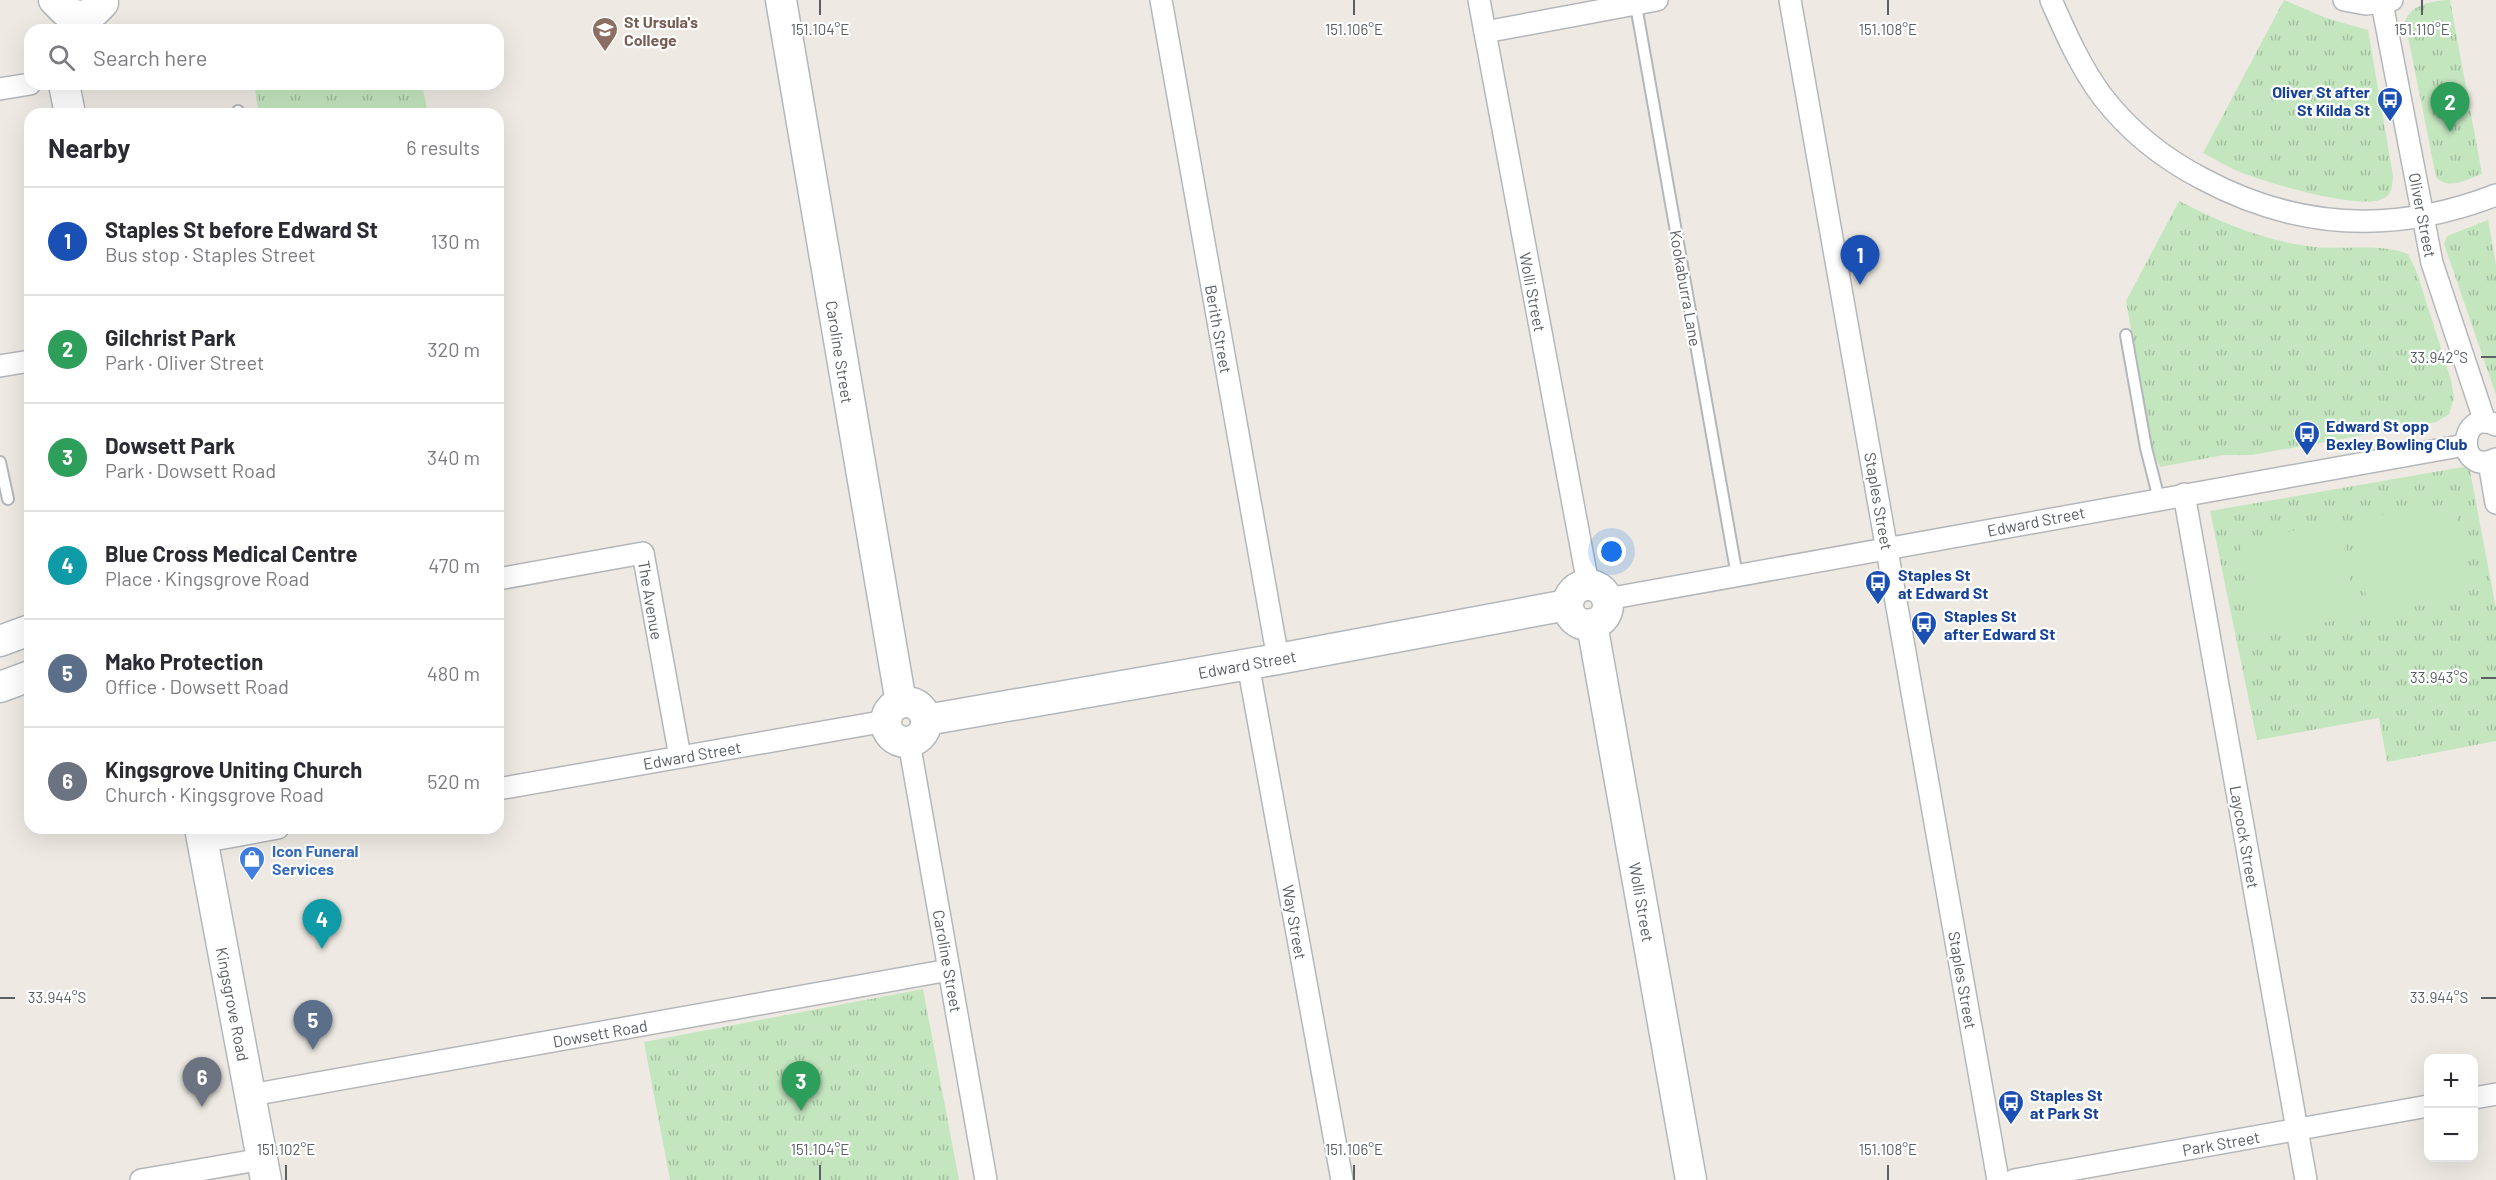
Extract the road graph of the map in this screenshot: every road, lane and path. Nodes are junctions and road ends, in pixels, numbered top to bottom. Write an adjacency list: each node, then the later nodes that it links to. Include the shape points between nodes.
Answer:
1 (49, 0): 13 (street)
2 (54, 0): 12 (street, via 80,17)
3 (781, 0): 42 (street, Caroline Street)
4 (1161, 0): 38 (street, Berith Street)
5 (1479, 0): 14 (street, Wolli Street)
6 (1657, 0): 10 (street)
7 (1790, 0): 32 (street, Staples Street)
8 (2051, 0): 20 (street, via 2072,48 2103,97 2154,148 2195,175 2233,196 2314,219 2388,221)
9 (2344, 0): 11 (street)
10 (1635, 2): 14 (street); 33 (lane, Kookaburra Lane)
11 (2387, 2): 20 (street, Oliver Street)
12 (102, 11)
13 (53, 24)
14 (1485, 32): 35 (street, Wolli Street)
15 (24, 85): 16 (street)
16 (0, 89)
17 (65, 90): 18 (street)
18 (69, 108)
19 (2496, 195): 20 (street)
20 (2423, 216): 24 (street, Oliver Street, via 2432,263)
21 (2126, 335): 30 (lane)
22 (24, 363): 23 (street)
23 (0, 366)
24 (2491, 424): 25 (street, via 2473,426)
25 (2465, 445): 26 (street, via 2476,460); 28 (street, Edward Street)
26 (2492, 461): 31 (street)
27 (0, 462): 29 (lane)
28 (2184, 494): 30 (street, Edward Street); 52 (street, Laycock Street)
29 (8, 499)
30 (2159, 499): 32 (street, Edward Street)
31 (2496, 502)
32 (1887, 549): 33 (street, Edward Street); 58 (street, Staples Street)
33 (1737, 576): 35 (street, Edward Street)
34 (504, 578): 44 (street, The Avenue, via 643,553)
35 (1587, 596): 38 (street, Edward Street); 57 (street, Wolli Street, via 1607,612 1592,624)
36 (24, 632): 37 (street)
37 (0, 641)
38 (1278, 659): 39 (street, Edward Street)
39 (1248, 664): 43 (street, Edward Street); 56 (street, Way Street)
40 (24, 678): 41 (street)
41 (0, 687)
42 (894, 712): 43 (street, via 889,733 898,741); 44 (street, Edward Street)
43 (918, 731): 47 (street, Caroline Street)
44 (680, 757): 45 (street, Edward Street)
45 (504, 788)
46 (201, 835): 49 (street, Kingsgrove Road)
47 (950, 970): 49 (street, Dowsett Road); 55 (street, Caroline Street)
48 (2496, 1094): 50 (street)
49 (250, 1095): 53 (street, Kingsgrove Road)
50 (2478, 1097)
51 (2424, 1107): 52 (street, Park Street)
52 (2297, 1129): 59 (street, Park Street); 60 (street, Laycock Street)
53 (264, 1170): 54 (street)
54 (141, 1180)
55 (986, 1180)
56 (1341, 1180)
57 (1691, 1180)
58 (1998, 1180)
59 (2014, 1180)
60 (2306, 1180)

